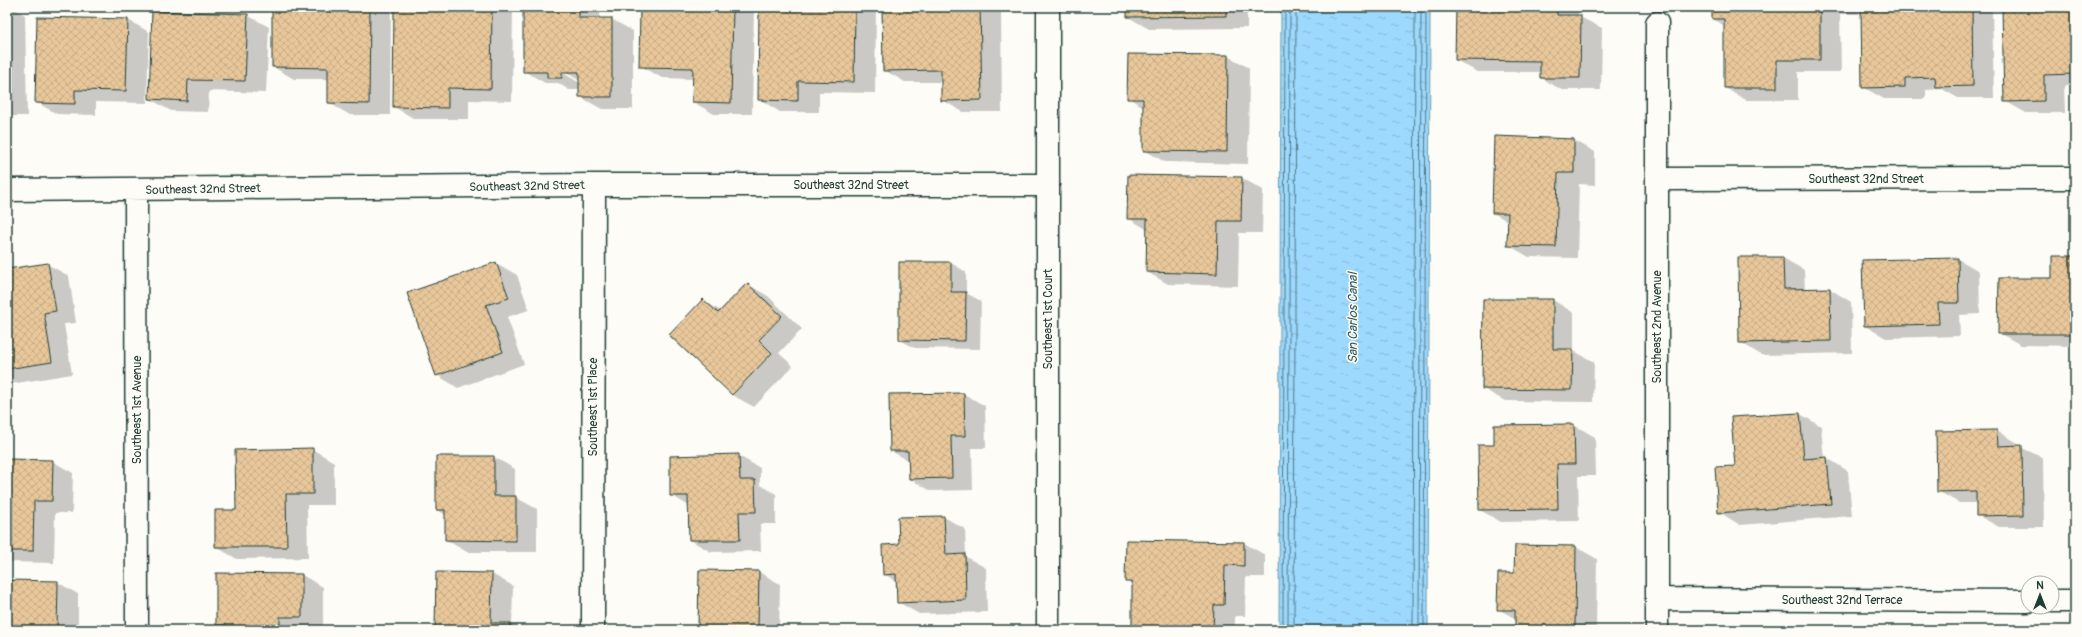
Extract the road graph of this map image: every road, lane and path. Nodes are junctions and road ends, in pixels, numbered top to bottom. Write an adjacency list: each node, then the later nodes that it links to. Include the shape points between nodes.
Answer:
1 (1048, 7): 6 (street, Southeast 1st Court)
2 (1657, 23): 4 (street, Southeast 2nd Avenue)
3 (2075, 178): 4 (street, Southeast 32nd Street)
4 (1657, 180): 9 (street, Southeast 2nd Avenue)
5 (594, 185): 6 (street, Southeast 32nd Street); 8 (street, Southeast 32nd Street); 14 (street, Southeast 1st Place)
6 (1048, 185): 15 (street, Southeast 1st Court)
7 (7, 190): 8 (street, Southeast 32nd Street)
8 (136, 190): 13 (street, Southeast 1st Avenue)
9 (1657, 599): 10 (street, Southeast 32nd Terrace); 16 (street, Southeast 2nd Avenue)
10 (2020, 600)
11 (2060, 601): 12 (street)
12 (2075, 601)
13 (137, 630)
14 (593, 630)
15 (1048, 630)
16 (1657, 630)

